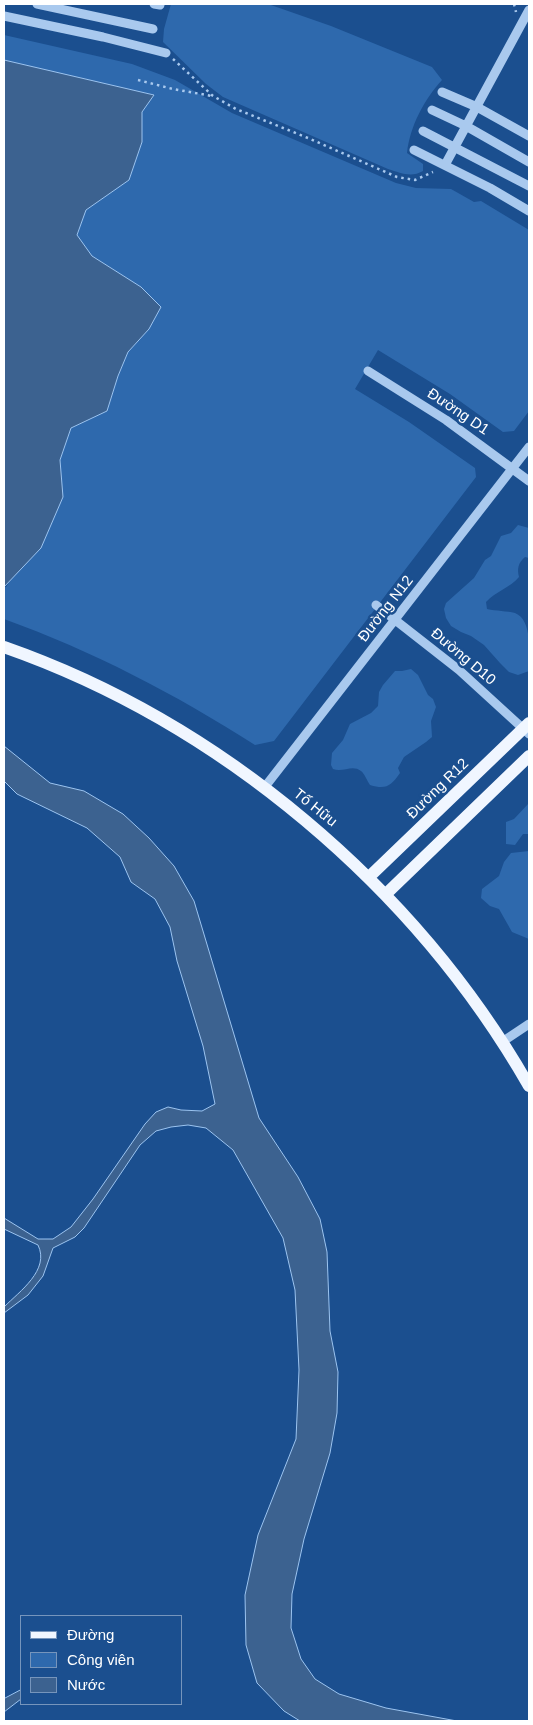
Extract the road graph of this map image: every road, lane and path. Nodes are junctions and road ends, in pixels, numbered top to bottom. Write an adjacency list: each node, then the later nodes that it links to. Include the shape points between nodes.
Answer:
1 (37, 4): 4 (street)
2 (529, 10): 9 (street)
3 (4, 16): 5 (street)
4 (153, 30)
5 (166, 53): 8 (path)
6 (138, 80): 8 (path)
7 (442, 92): 9 (street)
8 (213, 96): 17 (path, via 236,109 397,177 415,180)
9 (477, 107): 11 (street); 13 (street)
10 (432, 110): 11 (street)
11 (466, 126): 14 (street); 16 (street)
12 (423, 131): 14 (street)
13 (529, 136)
14 (455, 147): 17 (street); 18 (street)
15 (414, 150): 17 (street)
16 (529, 162)
17 (445, 165): 19 (street)
18 (529, 186)
19 (529, 210)
20 (368, 371): 22 (street, Đường D1, via 446,420)
21 (529, 447): 22 (street, Đường N12)
22 (513, 468): 23 (street, Đường D1); 25 (street, Đường N12)
23 (529, 481)
24 (376, 605): 25 (street, Đường D10)
25 (395, 619): 27 (street, Đường D10); 29 (street, Đường N12)
26 (4, 647): 29 (main road, Tố Hữu, via 110,693 189,737)
27 (527, 729): 30 (main road, Đường R12)
28 (529, 756): 31 (main road)
29 (264, 788): 30 (main road, Tố Hữu)
30 (369, 878): 31 (main road, Tố Hữu)
31 (386, 894): 33 (main road, Tố Hữu, via 457,978)
32 (529, 1024): 33 (street)
33 (502, 1042): 34 (main road, Tố Hữu)
34 (529, 1086)

